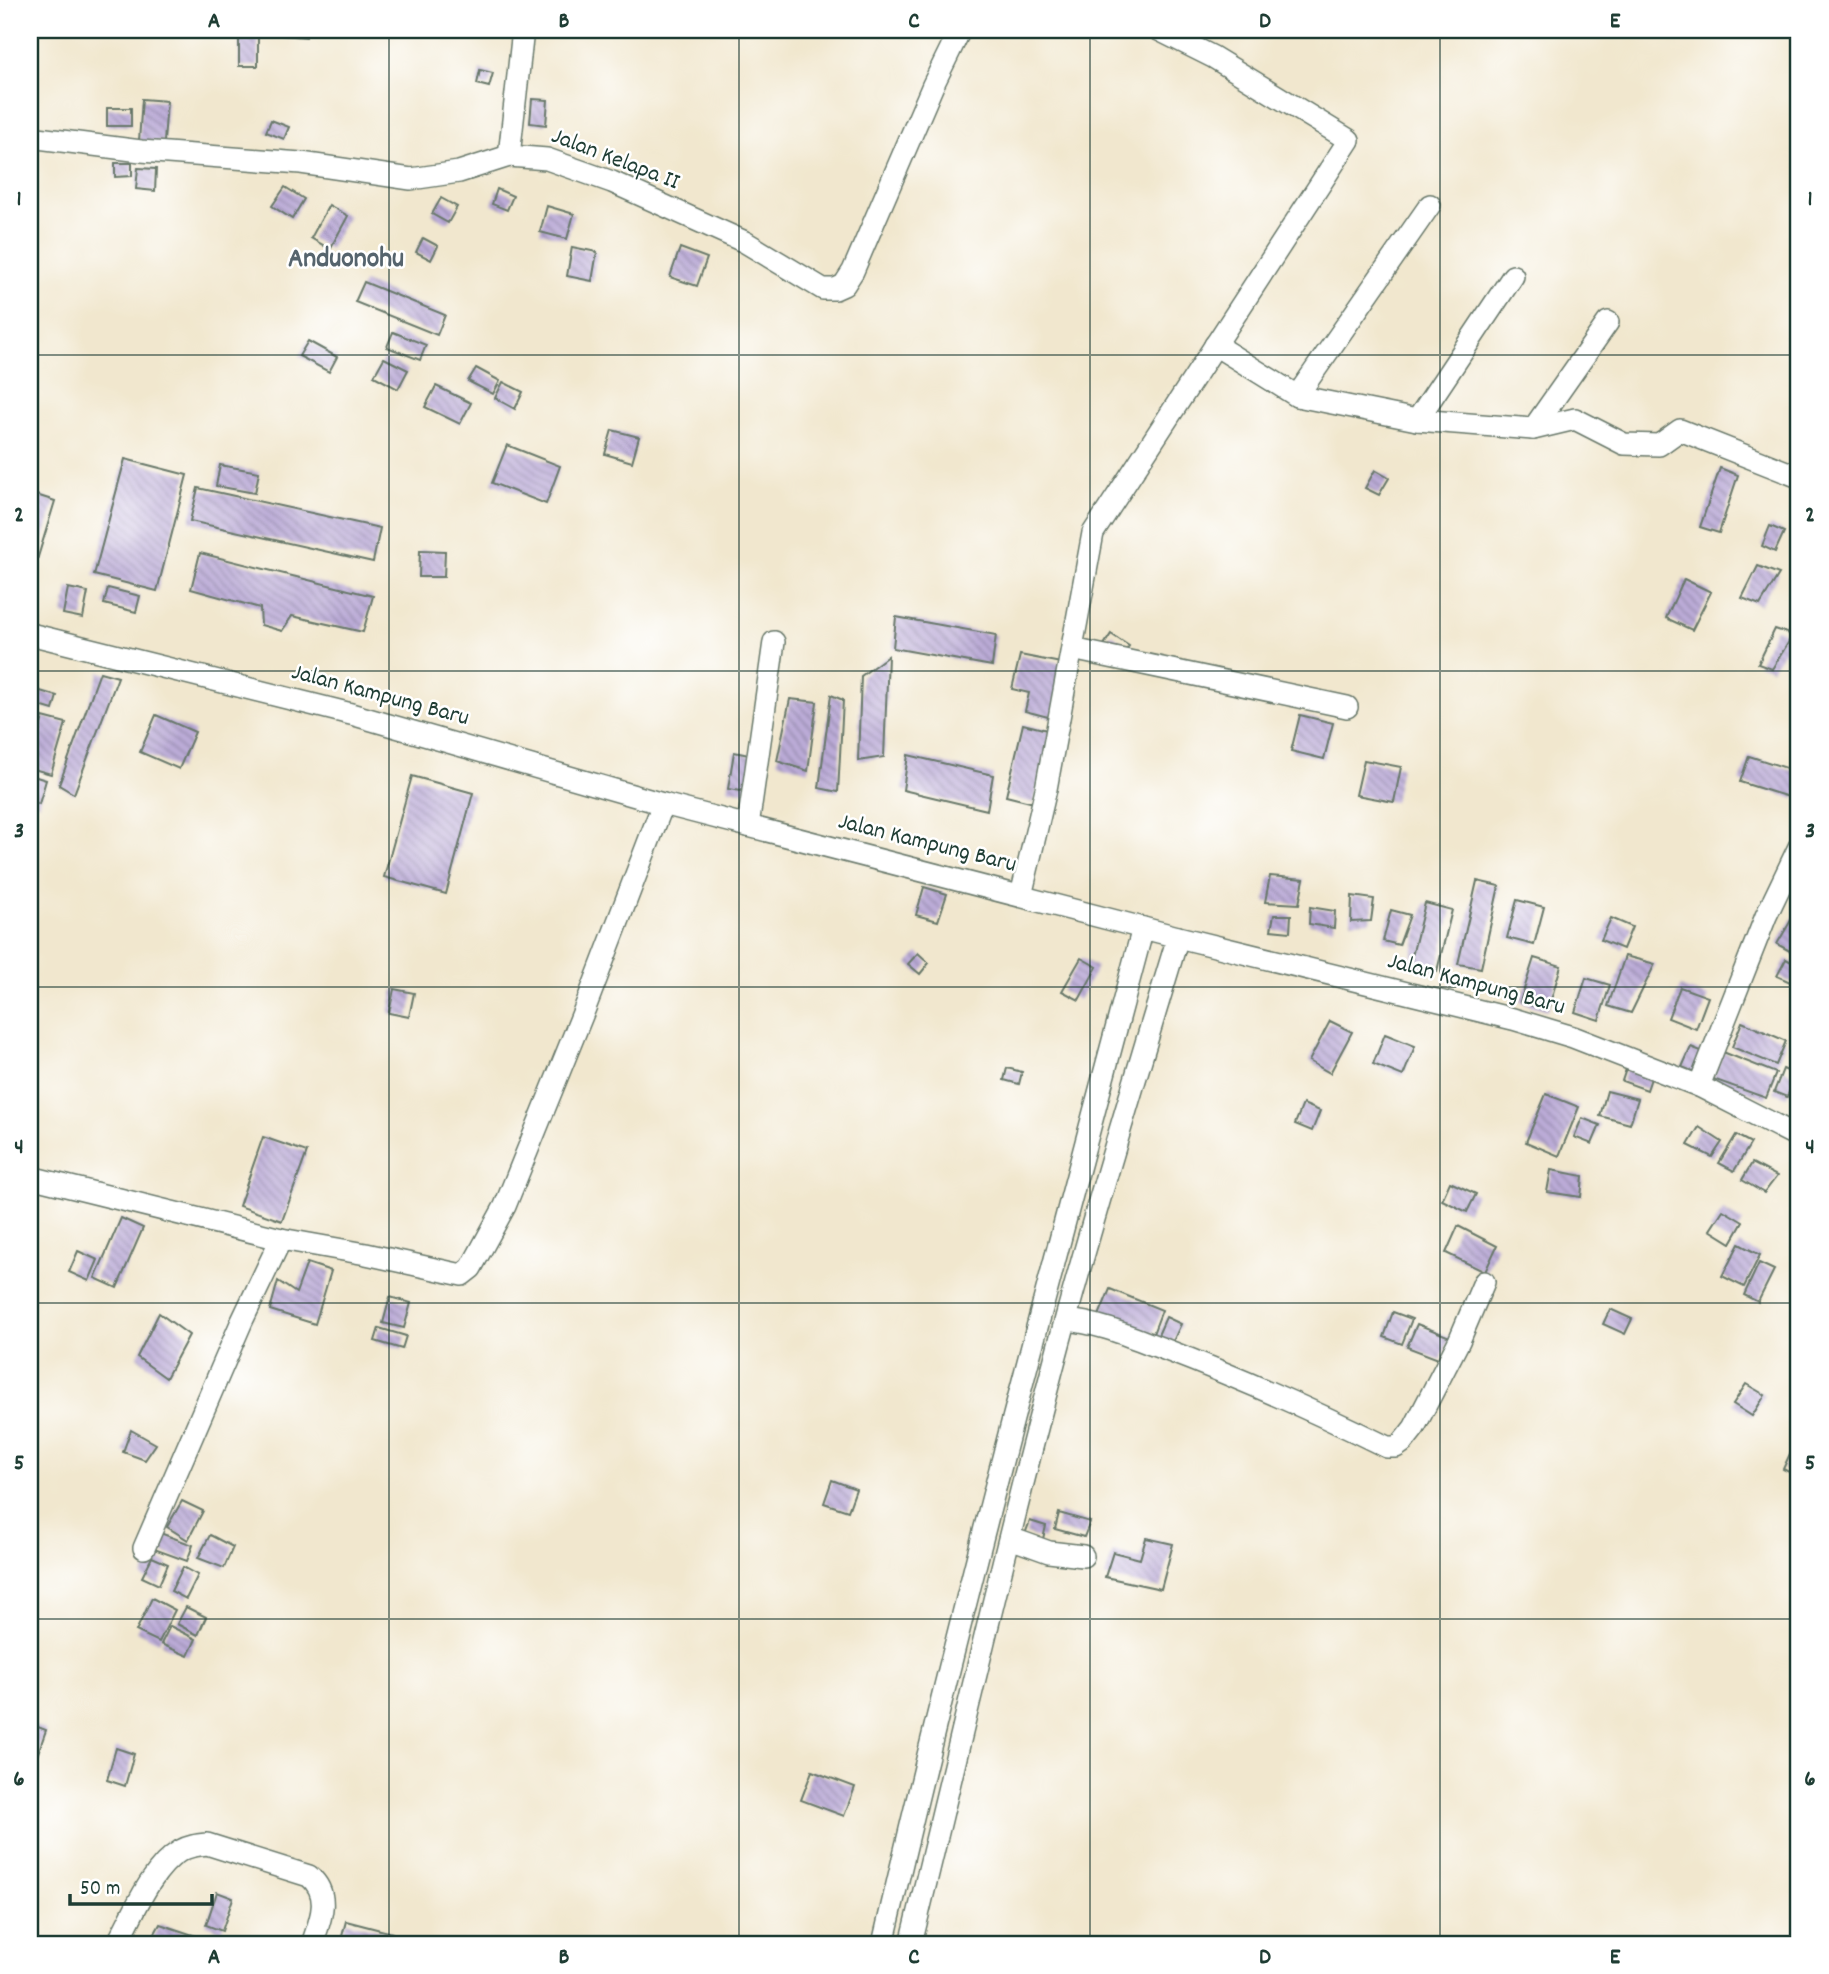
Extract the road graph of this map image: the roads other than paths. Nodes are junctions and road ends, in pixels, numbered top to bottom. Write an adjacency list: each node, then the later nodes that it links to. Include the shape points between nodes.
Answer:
1 (523, 30): 5 (street)
2 (960, 30): 5 (street, Jalan Kelapa II, via 853,271 844,285 835,289 815,285 744,242 612,182 547,159)
3 (1158, 30): 9 (street, via 1213,57 1349,140)
4 (30, 137): 5 (street, Jalan Kelapa II, via 327,166 411,179 459,172)
5 (509, 156)
6 (1430, 205): 10 (street)
7 (1513, 276): 11 (street)
8 (1608, 321): 12 (street)
9 (1214, 345): 10 (street); 16 (street, via 1093,533)
10 (1297, 396): 11 (street)
11 (1417, 420): 12 (street)
12 (1533, 429): 13 (street, via 1575,419 1624,444 1659,445 1680,430)
13 (1799, 477)
14 (30, 634): 18 (street, Jalan Kampung Baru, via 363,717)
15 (774, 642): 19 (street)
16 (1072, 649): 17 (street); 21 (street)
17 (1347, 707)
18 (663, 804): 19 (street, Jalan Kampung Baru); 27 (street, via 505,1206 467,1272 455,1275)
19 (748, 826): 21 (street, Jalan Kampung Baru)
20 (1799, 847): 24 (street, via 1766,916)
21 (1021, 896): 22 (street, Jalan Kampung Baru)
22 (1143, 928): 23 (street, Jalan Kampung Baru); 35 (street, via 943,1687)
23 (1178, 937): 24 (street, Jalan Kampung Baru, via 1513,1019); 29 (street)
24 (1699, 1086): 25 (street, Jalan Kampung Baru)
25 (1799, 1137)
26 (30, 1177): 27 (street)
27 (281, 1239): 31 (street)
28 (1484, 1282): 29 (street, via 1413,1428 1396,1447 1387,1447 1194,1360 1098,1325)
29 (1066, 1320): 30 (street)
30 (1010, 1538): 32 (street, via 1049,1552); 36 (street)
31 (144, 1548)
32 (1083, 1556)
33 (117, 1944): 34 (street, via 155,1875 169,1859 190,1846 207,1843 314,1880 322,1895 323,1913)
34 (312, 1944)
35 (883, 1944)
36 (911, 1944)

